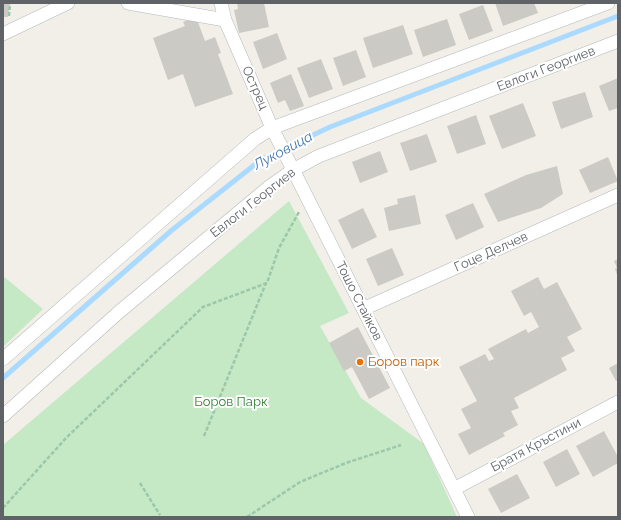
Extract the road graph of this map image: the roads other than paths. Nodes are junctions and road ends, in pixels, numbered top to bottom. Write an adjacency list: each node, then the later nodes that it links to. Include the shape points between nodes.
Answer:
1 (68, 3): 6 (street)
2 (128, 3): 5 (street)
3 (221, 3): 5 (street, Острец)
4 (608, 3): 8 (street)
5 (225, 20): 8 (street, Острец)
6 (3, 34)
7 (618, 41): 9 (street, Евлоги Георгиев, via 320,156)
8 (272, 128): 9 (street, Острец); 12 (street, via 255,139)
9 (293, 170): 11 (street, Тошо Стайков); 14 (street, Евлоги Георгиев, via 269,187 119,312)
10 (618, 195): 11 (street, Гоце Делчев)
11 (363, 309): 15 (street, Тошо Стайков)
12 (3, 359)
13 (618, 402): 15 (street, Братя Кръстини)
14 (3, 416)
15 (454, 489): 16 (street, Тошо Стайков)
16 (468, 517)

